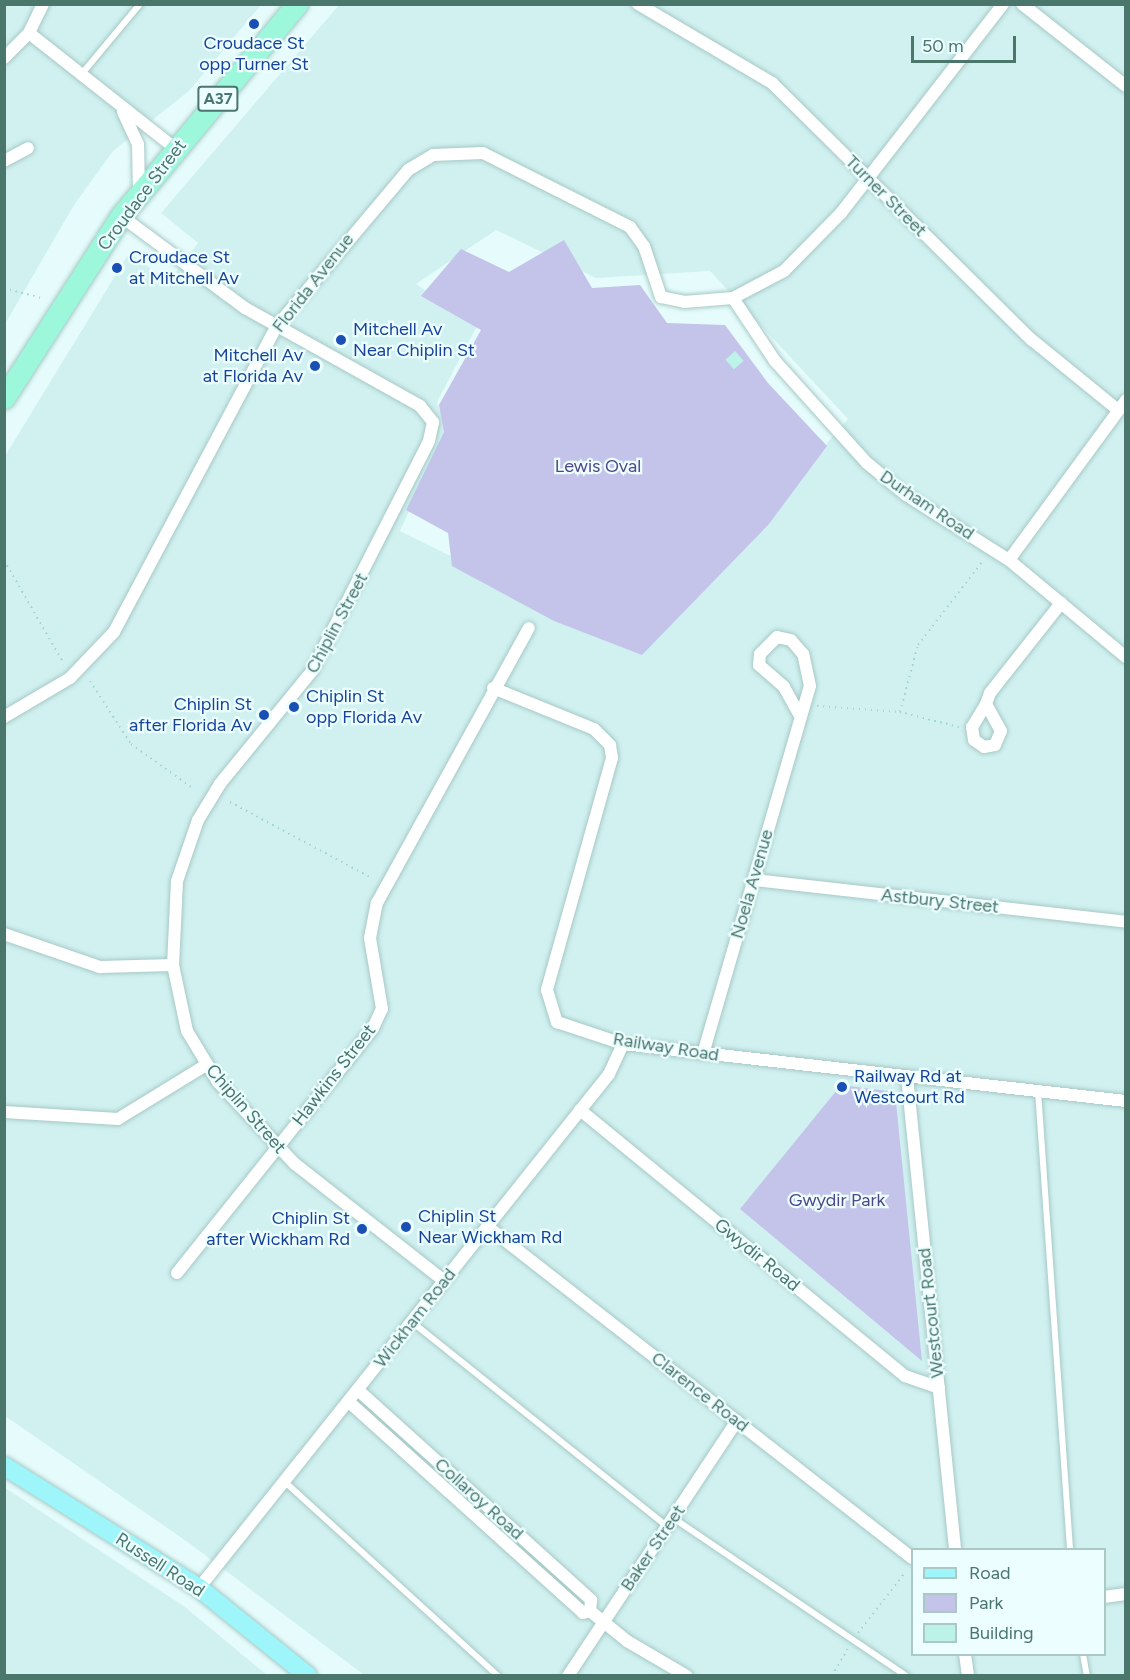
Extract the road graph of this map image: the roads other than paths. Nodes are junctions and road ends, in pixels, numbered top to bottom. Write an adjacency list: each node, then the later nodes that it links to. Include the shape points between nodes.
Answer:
1 (43, 4): 7 (street)
2 (140, 4): 9 (lane)
3 (297, 4): 13 (highway, Croudace Street / A37)
4 (638, 4): 15 (street, Turner Street, via 763,76)
5 (1003, 4): 15 (street)
6 (1022, 4): 10 (street)
7 (29, 33): 8 (street); 9 (street)
8 (4, 58)
9 (79, 77): 11 (street)
10 (1125, 87)
11 (123, 112): 13 (street, via 139,118); 16 (street, via 138,144)
12 (28, 148): 14 (street)
13 (176, 149): 16 (highway, Croudace Street / A37)
14 (4, 161)
15 (870, 181): 18 (street, via 784,271); 21 (street, Turner Street, via 1032,340)
16 (139, 193): 17 (highway, Croudace Street / A37)
17 (121, 216): 19 (street); 20 (highway, Croudace Street / A37)
18 (733, 298): 19 (street, Florida Avenue, via 684,302 661,297 644,246 630,227 504,161 467,151 433,155 408,170); 22 (street, Durham Road, via 775,362 867,462 906,495)
19 (276, 327): 29 (street, Florida Avenue, via 125,618 85,667); 33 (street, Chiplin Street, via 420,406 431,417 433,433 327,645 299,692 220,784 195,827 173,905)
20 (4, 398)
21 (1122, 405): 22 (street)
22 (1009, 560): 23 (street, Durham Road)
23 (1061, 603): 25 (street, Durham Road); 27 (street, via 997,681)
24 (529, 628): 26 (street, Hawkins Street)
25 (1125, 657)
26 (493, 688): 34 (street, Railway Road, via 594,729 610,745 612,758 546,1000 557,1022); 42 (street, Hawkins Street, via 377,903 370,938 382,1000 380,1015)
27 (986, 705)
28 (799, 714): 28 (street, Noela Avenue, via 810,686 809,665 791,640 777,637 760,654 759,665 784,687); 30 (street, Noela Avenue)
29 (4, 717)
30 (754, 880): 31 (street, Astbury Street); 35 (street, Noela Avenue)
31 (1125, 922)
32 (4, 934): 33 (street, via 100,967)
33 (173, 964): 36 (street, Chiplin Street, via 187,1031)
34 (623, 1044): 35 (street, Railway Road); 40 (street, Wickham Road, via 614,1066)
35 (703, 1054): 37 (street, Railway Road)
36 (206, 1065): 41 (street, via 118,1119); 42 (street, Chiplin Street)
37 (907, 1076): 38 (street, Railway Road); 47 (street, Westcourt Road)
38 (1038, 1090): 39 (street, Railway Road); 55 (lane)
39 (1125, 1101)
40 (580, 1110): 43 (street, Wickham Road); 47 (street, Gwydir Road, via 905,1376)
41 (4, 1112)
42 (277, 1147): 44 (street, Hawkins Street); 45 (street, Chiplin Street)
43 (488, 1227): 45 (street, Wickham Road); 50 (street, Clarence Road)
44 (177, 1273)
45 (444, 1281): 46 (street, Wickham Road)
46 (412, 1322): 48 (street, Wickham Road); 53 (lane)
47 (939, 1388): 54 (street, Westcourt Road)
48 (358, 1390): 49 (street, Wickham Road); 60 (street, Collaroy Road, via 591,1600)
49 (349, 1402): 52 (street, Wickham Road); 60 (street, Collaroy Road, via 583,1613)
50 (737, 1421): 53 (street, Baker Street); 56 (street, Clarence Road)
51 (4, 1466): 57 (main road, Russell Road)
52 (285, 1482): 57 (street, Wickham Road); 65 (lane)
53 (670, 1522): 61 (street, Baker Street); 68 (lane)
54 (955, 1548)
55 (1070, 1548)
56 (911, 1557)
57 (199, 1588): 64 (main road, Russell Road)
58 (1125, 1594): 59 (street)
59 (1106, 1597)
60 (590, 1611): 61 (street, Collaroy Road)
61 (603, 1623): 66 (street, Baker Street); 67 (street, Collaroy Road)
62 (965, 1656): 69 (street)
63 (1083, 1656): 70 (lane)
64 (308, 1676)
65 (498, 1676)
66 (568, 1676)
67 (687, 1676)
68 (906, 1676)
69 (968, 1676)
70 (1087, 1676)

